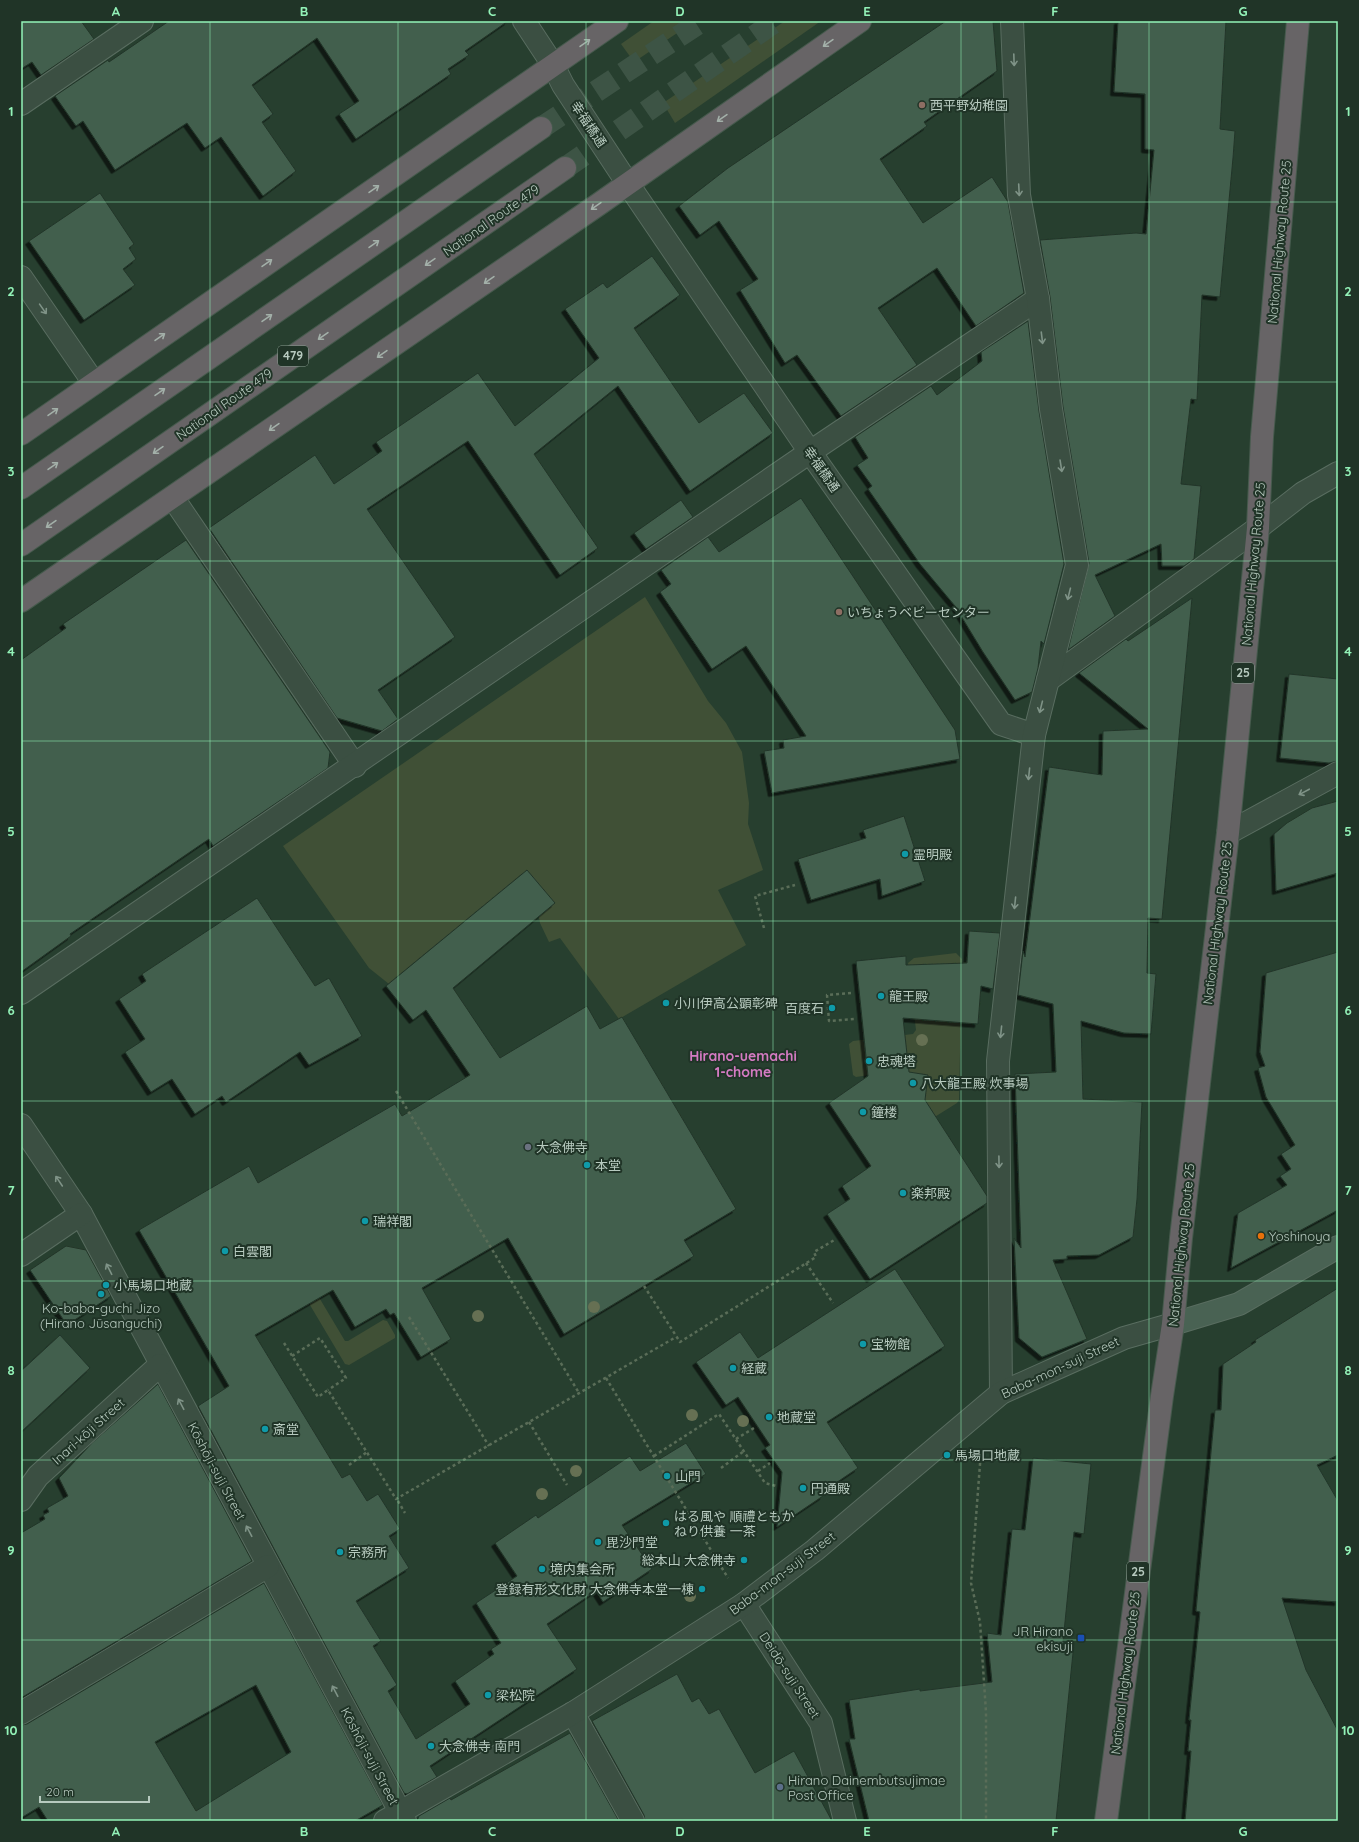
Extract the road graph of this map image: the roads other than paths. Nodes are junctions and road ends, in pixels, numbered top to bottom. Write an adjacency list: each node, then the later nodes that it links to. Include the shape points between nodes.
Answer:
1 (142, 21): 8 (street)
2 (524, 21): 7 (street)
3 (617, 21): 7 (highway, one-way to 3)
4 (860, 21): 11 (highway, one-way to 11)
5 (1012, 21): 13 (street, one-way to 13, via 1019,195)
6 (1298, 21): 20 (highway, National Highway Route 25 / 25, via 1262,437)
7 (553, 65): 11 (street, 幸福橋通, via 563,85); 14 (highway, one-way to 7)
8 (21, 104)
9 (541, 128): 18 (highway, one-way to 9)
10 (565, 168): 21 (highway, National Route 479 / 479, one-way to 21)
11 (628, 184): 16 (street, 幸福橋通); 19 (highway, one-way to 19)
12 (21, 277): 14 (street, one-way to 14)
13 (1038, 299): 16 (street); 23 (street, one-way to 23, via 1051,409 1077,565)
14 (94, 383): 15 (highway, one-way to 14)
15 (21, 434)
16 (810, 452): 24 (street, 幸福橋通, via 1001,724); 25 (street)
17 (1338, 473): 20 (street, via 1303,493)
18 (21, 488)
19 (172, 498): 22 (highway); 25 (street)
20 (1258, 528): 23 (street); 27 (highway, National Highway Route 25 / 25)
21 (21, 544)
22 (21, 601)
23 (1048, 680): 24 (street, one-way to 24)
24 (1034, 735): 35 (street, one-way to 35, via 998,1061)
25 (355, 766): 28 (street)
26 (1338, 773): 27 (street, one-way to 27)
27 (1228, 833): 33 (highway, National Highway Route 25 / 25, via 1180,1238)
28 (21, 993)
29 (21, 1125): 30 (street, Kōshōji-suji Street, one-way to 29)
30 (81, 1214): 32 (street); 34 (street, Kōshōji-suji Street, one-way to 30)
31 (1338, 1248): 33 (main road, via 1239,1304)
32 (21, 1255)
33 (1173, 1324): 35 (street, Baba-mon-suji Street, via 1124,1338); 44 (highway, National Highway Route 25 / 25)
34 (160, 1365): 36 (street, Inari-kōji Street, via 38,1476); 37 (street, Kōshōji-suji Street, one-way to 34)
35 (1001, 1393): 38 (street, Baba-mon-suji Street, via 814,1550)
36 (21, 1500)
37 (268, 1566): 39 (street); 41 (street, Kōshōji-suji Street, one-way to 37)
38 (744, 1604): 40 (street, Baba-mon-suji Street); 43 (street, Deidō-suji Street, via 821,1723)
39 (21, 1713)
40 (573, 1713): 41 (street, Baba-mon-suji Street); 42 (street)
41 (396, 1818)
42 (633, 1821)
43 (845, 1821)
44 (1106, 1821)

